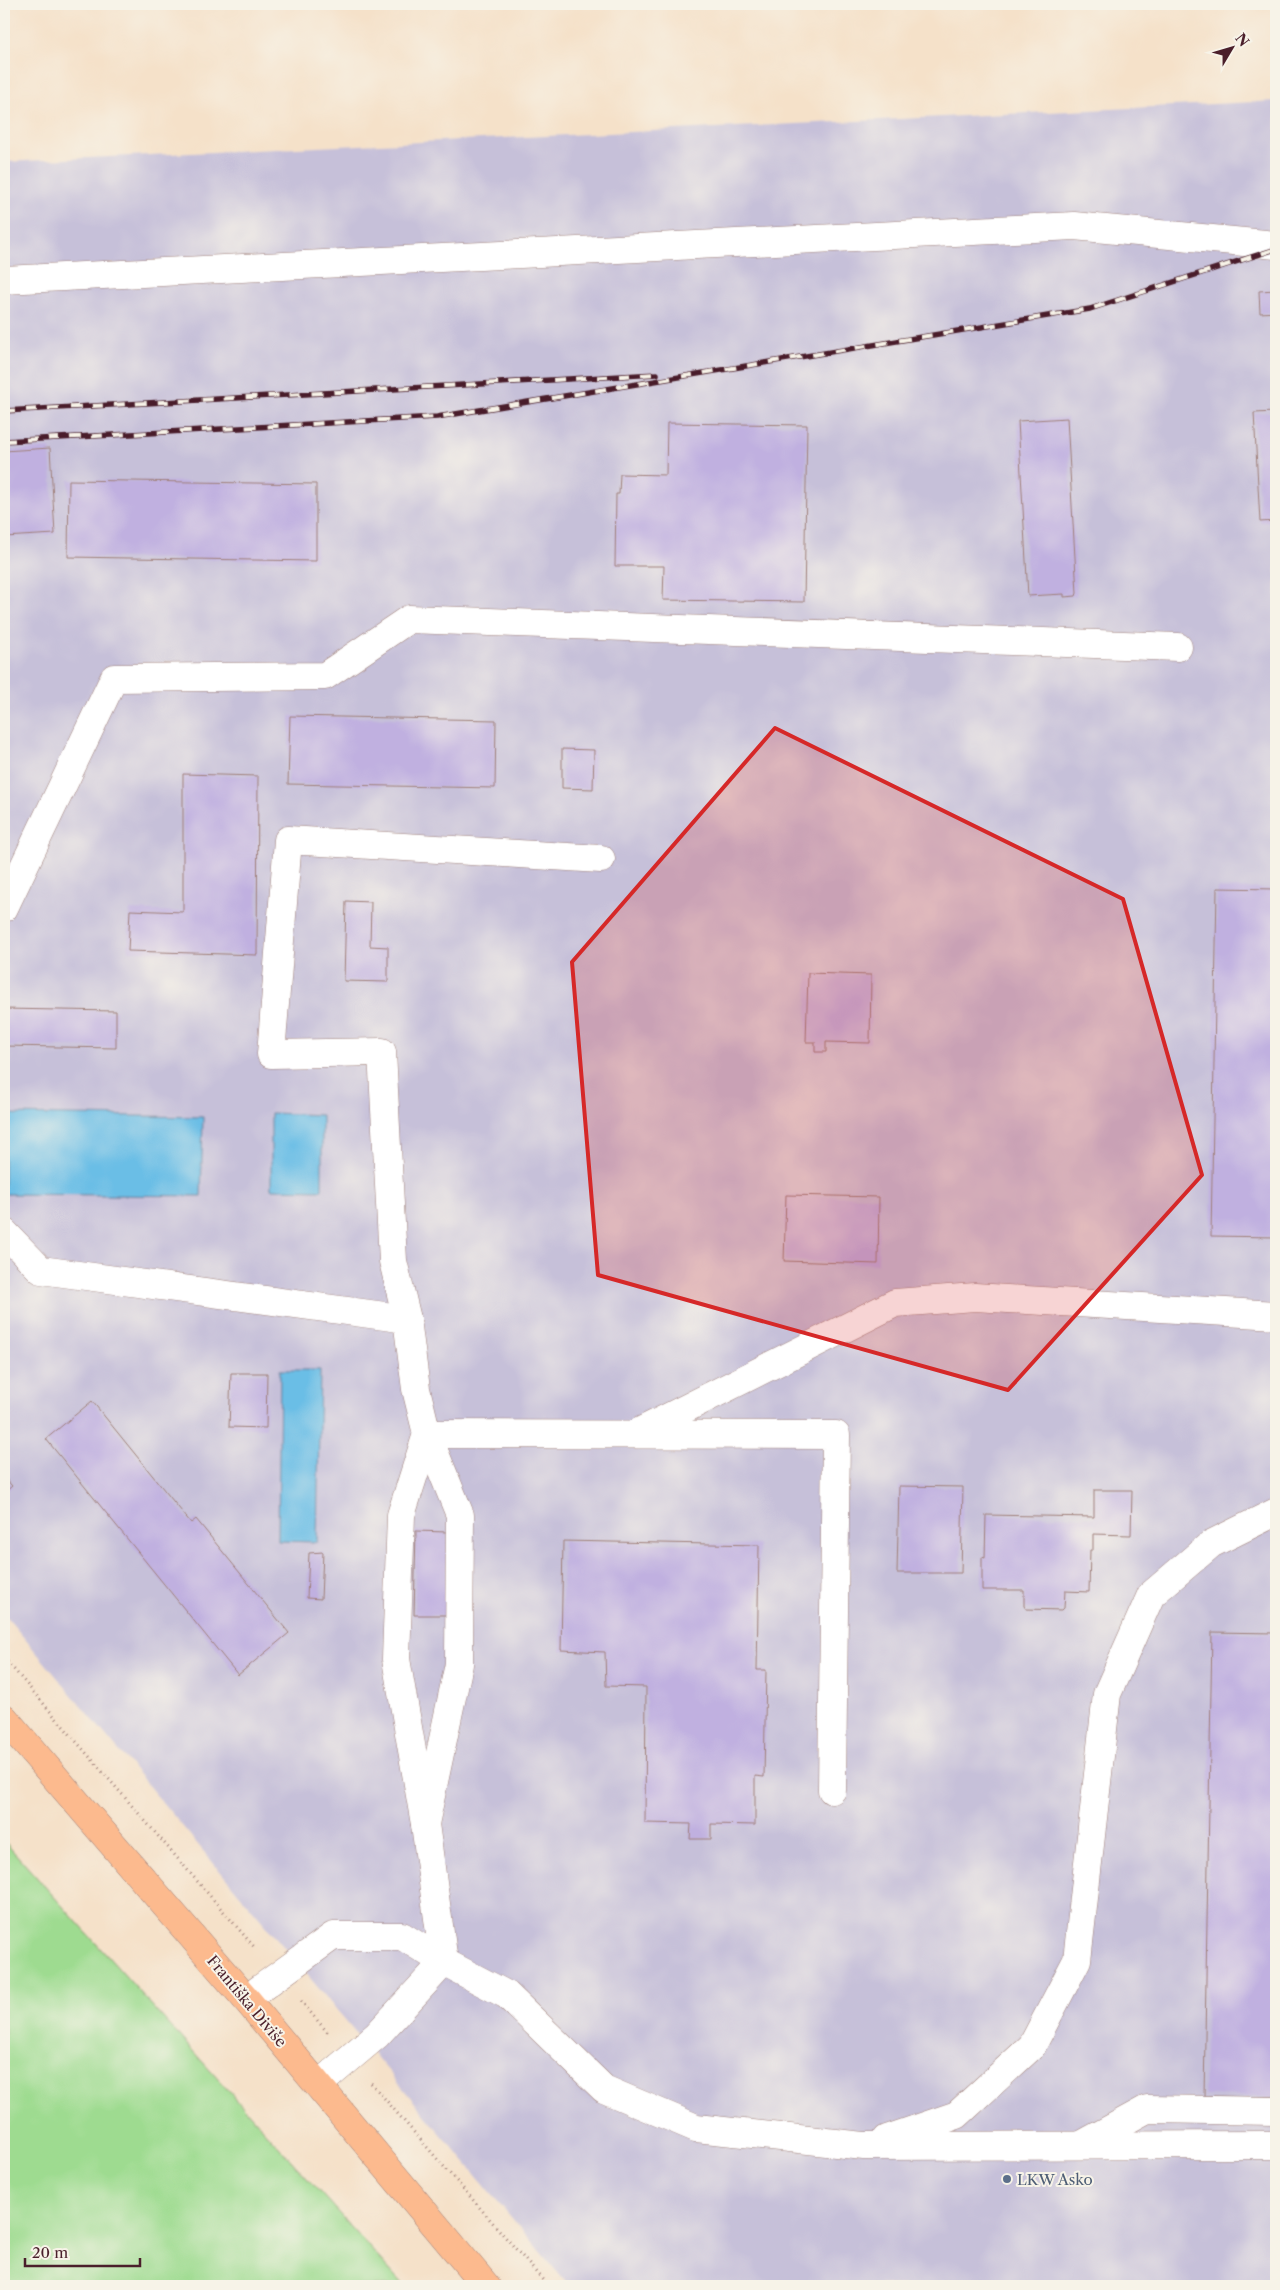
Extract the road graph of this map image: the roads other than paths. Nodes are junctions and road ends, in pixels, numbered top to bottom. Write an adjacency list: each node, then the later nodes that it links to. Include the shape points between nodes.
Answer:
1 (1276, 245): 2 (lane, via 1074,226)
2 (4, 280)
3 (1178, 647): 5 (lane, via 408,619 325,676 114,678)
4 (601, 859): 8 (lane, via 288,840 271,1054 382,1052 393,1261)
5 (4, 908)
6 (4, 1232): 8 (lane, via 41,1270)
7 (1276, 1315): 10 (lane, via 975,1297 895,1303)
8 (407, 1319): 9 (lane, via 416,1389)
9 (427, 1434): 10 (lane); 14 (lane, via 401,1515 396,1659); 14 (lane, via 460,1515 459,1664)
10 (634, 1434): 13 (lane, via 836,1435)
11 (1276, 1512): 20 (lane, via 1211,1544 1151,1595 1108,1694 1077,1960 1032,2046 958,2115)
12 (4, 1718): 16 (main road, Františka Diviše)
13 (832, 1790)
14 (425, 1824): 15 (lane)
15 (444, 1962): 16 (lane, via 402,1936 333,1936); 17 (lane, via 377,2035); 20 (lane, via 507,1995 604,2089 696,2128)
16 (246, 1999): 17 (main road, Františka Diviše)
17 (318, 2085): 22 (main road, Františka Diviše)
18 (1276, 2110): 21 (lane, via 1147,2110)
19 (1276, 2145): 21 (lane)
20 (864, 2146): 21 (lane)
21 (1079, 2146)
22 (486, 2286)

